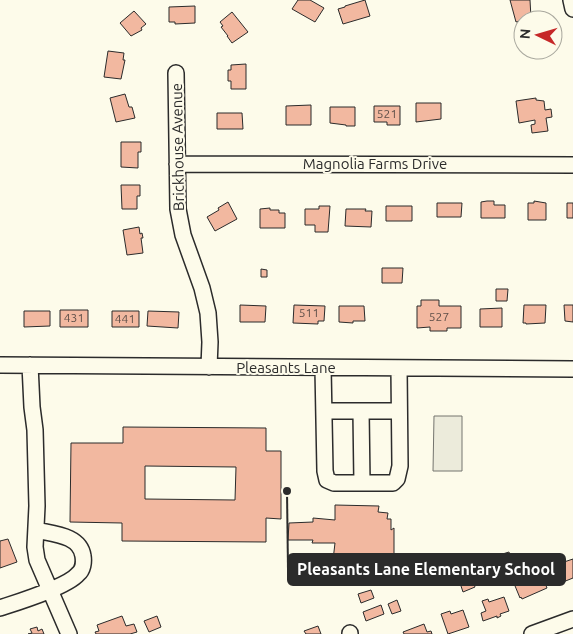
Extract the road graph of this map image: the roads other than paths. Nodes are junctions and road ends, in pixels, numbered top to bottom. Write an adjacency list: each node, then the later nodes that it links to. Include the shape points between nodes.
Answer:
1 (571, 0): 2 (street)
2 (573, 9)
3 (176, 73): 4 (street, Brickhouse Avenue)
4 (177, 164): 5 (street, Magnolia Farms Drive); 8 (street, Brickhouse Avenue, via 181,226 208,313)
5 (573, 165)
6 (0, 365): 7 (street, Pleasants Lane)
7 (30, 365): 8 (street, Pleasants Lane); 16 (street, via 35,430)
8 (209, 367): 9 (street, Pleasants Lane)
9 (323, 368): 10 (street, Pleasants Lane); 12 (street)
10 (399, 368): 11 (street, Pleasants Lane); 14 (street)
11 (573, 369)
12 (324, 411): 13 (street); 15 (street, via 327,480)
13 (361, 411): 14 (street); 15 (street)
14 (400, 411): 15 (street, via 397,479 393,483)
15 (362, 483)
16 (36, 530): 17 (street, via 37,560); 17 (street, via 70,538 79,544 83,554 84,564 78,575)
17 (49, 590): 18 (street); 20 (street)
18 (0, 608)
19 (573, 620): 21 (street)
20 (69, 634)
21 (532, 634)

